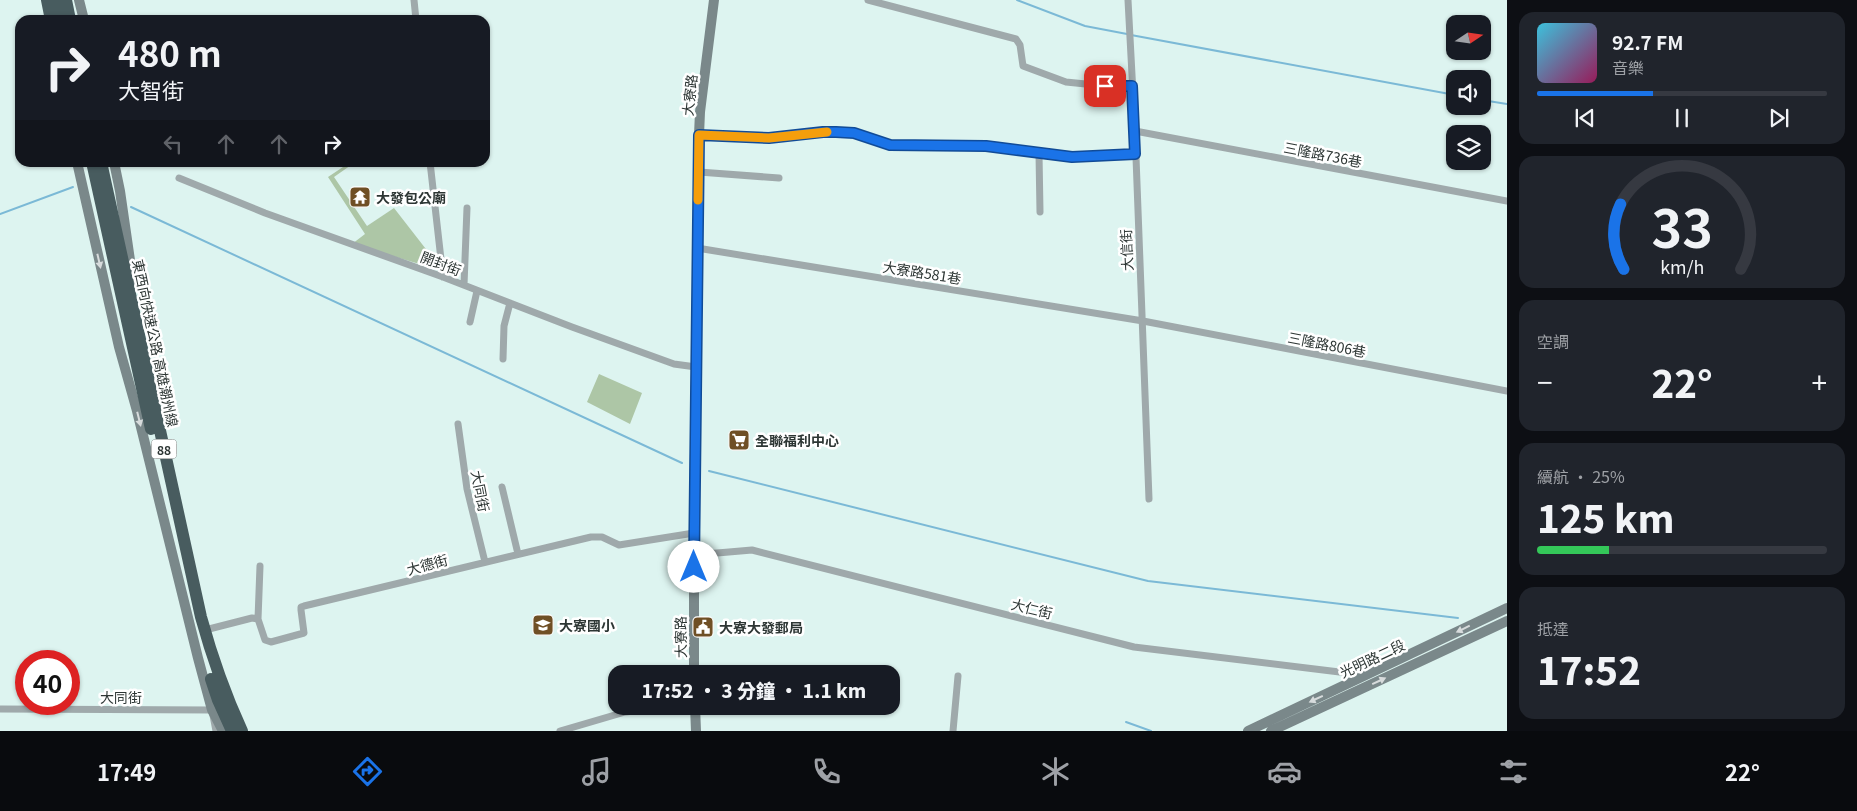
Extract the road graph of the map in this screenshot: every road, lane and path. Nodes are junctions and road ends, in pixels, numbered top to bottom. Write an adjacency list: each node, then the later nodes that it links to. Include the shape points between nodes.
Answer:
1 (40, 0): 11 (street)
2 (47, 0): 12 (highway)
3 (57, 0): 13 (highway)
4 (66, 0): 14 (highway)
5 (74, 0): 15 (highway)
6 (80, 0): 16 (street)
7 (414, 0): 17 (street)
8 (714, 0): 20 (street, 大寮路)
9 (868, 0): 18 (street, via 1016,38 1023,66 1066,82)
10 (1128, 0): 18 (street, 大信街)
11 (44, 15)
12 (50, 15)
13 (60, 15)
14 (69, 15)
15 (78, 15)
16 (83, 15)
17 (416, 15)
18 (1132, 86): 19 (street, 大信街)
19 (1135, 131): 22 (street, 大信街); 33 (street, 三隆路736巷)
20 (699, 135): 21 (street, via 769,138 823,132 854,133 890,145 986,146); 30 (street, 大寮路)
21 (1039, 154): 22 (street, via 1072,157); 35 (street)
22 (1135, 154): 42 (street, 大信街)
23 (78, 167): 64 (street, one-way to 64, via 119,347)
24 (85, 167): 44 (highway, via 128,342)
25 (93, 167): 44 (highway, 東西向快速公路 高雄潮州線 / 88)
26 (102, 167): 37 (highway, 東西向快速公路 高雄潮州線 / 88)
27 (109, 167): 37 (highway)
28 (115, 167): 59 (street, via 132,275)
29 (431, 167): 38 (street)
30 (699, 172): 32 (street); 36 (street, 大寮路)
31 (179, 178): 38 (street, 開封街, via 265,213)
32 (779, 178)
33 (1507, 201)
34 (467, 208): 39 (street)
35 (1040, 212)
36 (697, 248): 42 (street, 大寮路581巷); 46 (street, 大寮路)
37 (126, 274): 70 (highway, 東西向快速公路 高雄潮州線 / 88, via 201,618 226,696)
38 (443, 277): 39 (street, 開封街)
39 (464, 285): 40 (street, 開封街)
40 (477, 291): 41 (street, 開封街); 43 (street)
41 (510, 303): 45 (street, via 504,326); 46 (street, 開封街, via 674,364)
42 (1142, 321): 47 (street, 三隆路806巷); 50 (street, 大信街)
43 (470, 322)
44 (135, 358): 69 (highway, 東西向快速公路 高雄潮州線 / 88, via 193,619 218,700)
45 (503, 359)
46 (696, 367): 51 (street, 大寮路)
47 (1507, 391)
48 (458, 424): 54 (street, 大同街, via 467,489)
49 (502, 487): 52 (street)
50 (1149, 499)
51 (694, 533): 52 (street, 大德街, via 619,545 602,537 591,537); 53 (street, 大寮路)
52 (518, 554): 54 (street, 大德街)
53 (694, 555): 60 (street, 大寮路); 61 (street, 大仁街, via 752,550 1134,647)
54 (485, 562): 57 (street, 大德街, via 301,607 305,629 301,635 268,641)
55 (260, 566): 57 (street)
56 (1507, 608): 61 (street, 光明路二段, one-way to 61)
57 (258, 619): 59 (street)
58 (1507, 621): 76 (street, 光明路二段, one-way to 58)
59 (209, 629): 71 (street, via 230,693)
60 (694, 665)
61 (1367, 675): 75 (street, 光明路二段, one-way to 75)
62 (958, 676): 74 (street)
63 (0, 709): 64 (street, 大同街)
64 (212, 710): 67 (street); 68 (street)
65 (616, 715): 72 (street)
66 (695, 715): 73 (street)
67 (216, 731)
68 (223, 731)
69 (232, 731)
70 (242, 731)
71 (248, 731)
72 (560, 731)
73 (696, 731)
74 (954, 731)
75 (1248, 731)
76 (1271, 731)

